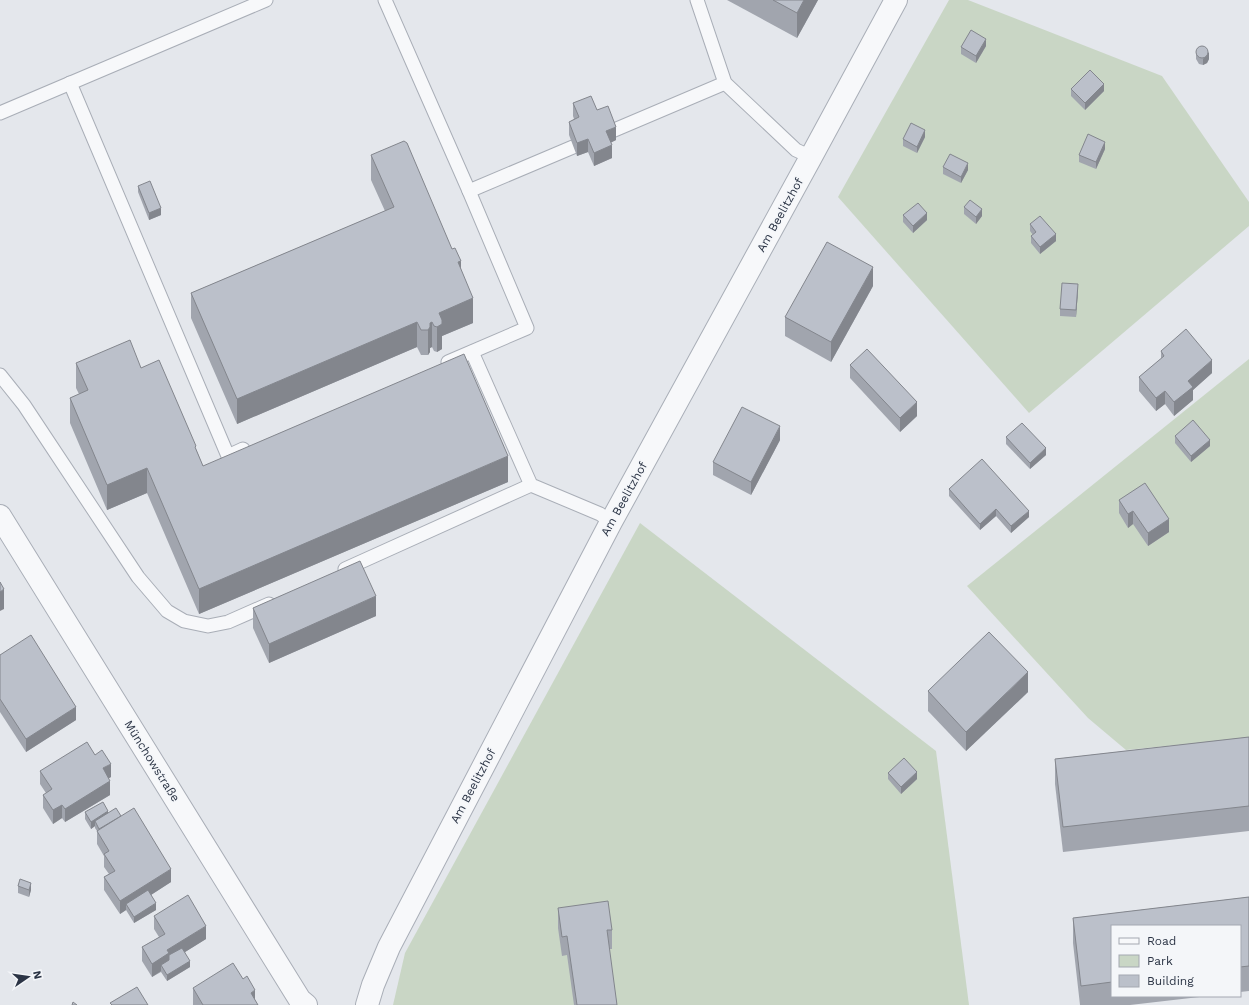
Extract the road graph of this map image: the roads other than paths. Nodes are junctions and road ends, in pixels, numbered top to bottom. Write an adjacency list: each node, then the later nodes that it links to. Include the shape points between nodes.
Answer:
1 (266, 0): 6 (lane)
2 (385, 0): 11 (lane)
3 (697, 0): 5 (lane)
4 (896, 0): 10 (street, Am Beelitzhof)
5 (725, 82): 8 (lane); 10 (lane, via 796,150)
6 (70, 83): 7 (lane); 15 (lane, via 228,456)
7 (0, 113)
8 (612, 130)
9 (573, 147): 11 (lane)
10 (811, 157): 18 (street, Am Beelitzhof)
11 (469, 191): 12 (lane, via 527,328)
12 (472, 352): 13 (lane); 16 (lane)
13 (436, 367)
14 (0, 375): 20 (lane, via 24,405 138,577 167,611 184,621 208,626 228,622)
15 (257, 443)
16 (531, 486): 18 (lane, via 600,514); 19 (lane)
17 (0, 516): 21 (street, Münchowstraße, via 300,1000)
18 (611, 522): 22 (street, Am Beelitzhof, via 388,947)
19 (336, 573)
20 (278, 599)
21 (306, 1005)
22 (367, 1005)

